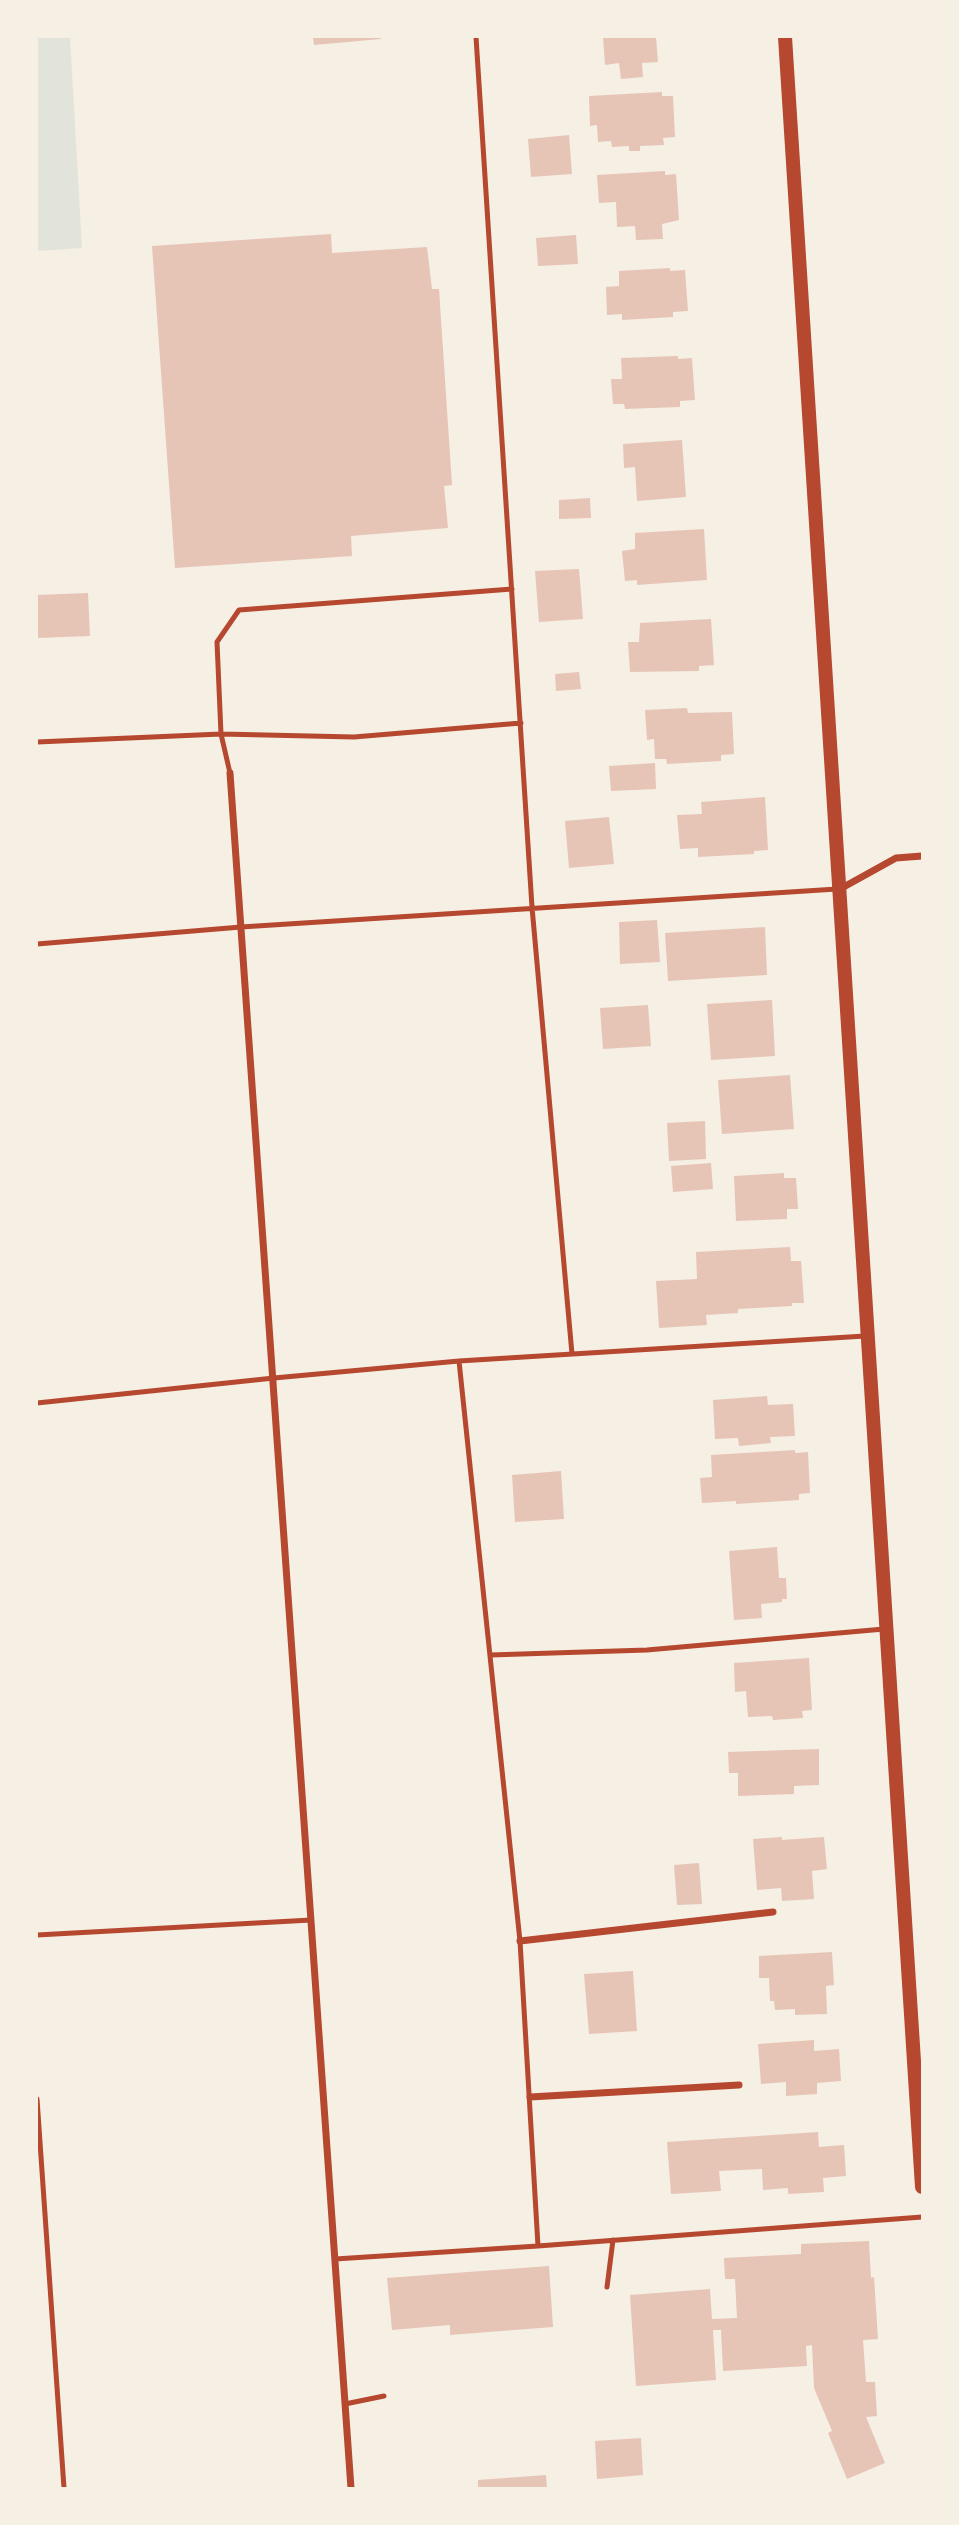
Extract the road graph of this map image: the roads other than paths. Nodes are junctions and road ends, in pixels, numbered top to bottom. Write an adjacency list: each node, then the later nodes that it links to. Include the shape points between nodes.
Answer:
1 (476, 37): 3 (lane)
2 (785, 37): 9 (main road)
3 (512, 589): 4 (lane); 5 (lane, via 239,610 217,642)
4 (520, 723): 5 (lane, via 354,737); 10 (lane)
5 (221, 734): 6 (lane); 7 (lane)
6 (37, 742)
7 (230, 773): 11 (street)
8 (922, 856): 9 (street, via 896,858)
9 (839, 889): 10 (lane); 13 (main road)
10 (532, 907): 11 (lane); 14 (lane)
11 (241, 927): 12 (lane); 16 (street)
12 (37, 944)
13 (868, 1336): 14 (lane); 18 (main road)
14 (572, 1353): 15 (lane)
15 (459, 1362): 16 (lane); 19 (lane)
16 (274, 1378): 17 (lane); 21 (street)
17 (37, 1402)
18 (887, 1628): 19 (lane, via 647,1650); 27 (main road)
19 (490, 1655): 23 (lane)
20 (773, 1912): 23 (street)
21 (311, 1920): 22 (lane); 32 (street)
22 (37, 1935)
23 (520, 1941): 25 (lane)
24 (739, 2085): 25 (street)
25 (530, 2097): 31 (lane)
26 (37, 2099): 36 (lane)
27 (922, 2170): 28 (main road)
28 (922, 2187)
29 (922, 2217): 30 (lane)
30 (613, 2240): 31 (lane); 33 (lane)
31 (538, 2246): 32 (lane)
32 (335, 2259): 35 (street)
33 (607, 2287)
34 (384, 2396): 35 (lane)
35 (345, 2404): 37 (street)
36 (64, 2488)
37 (351, 2488)

